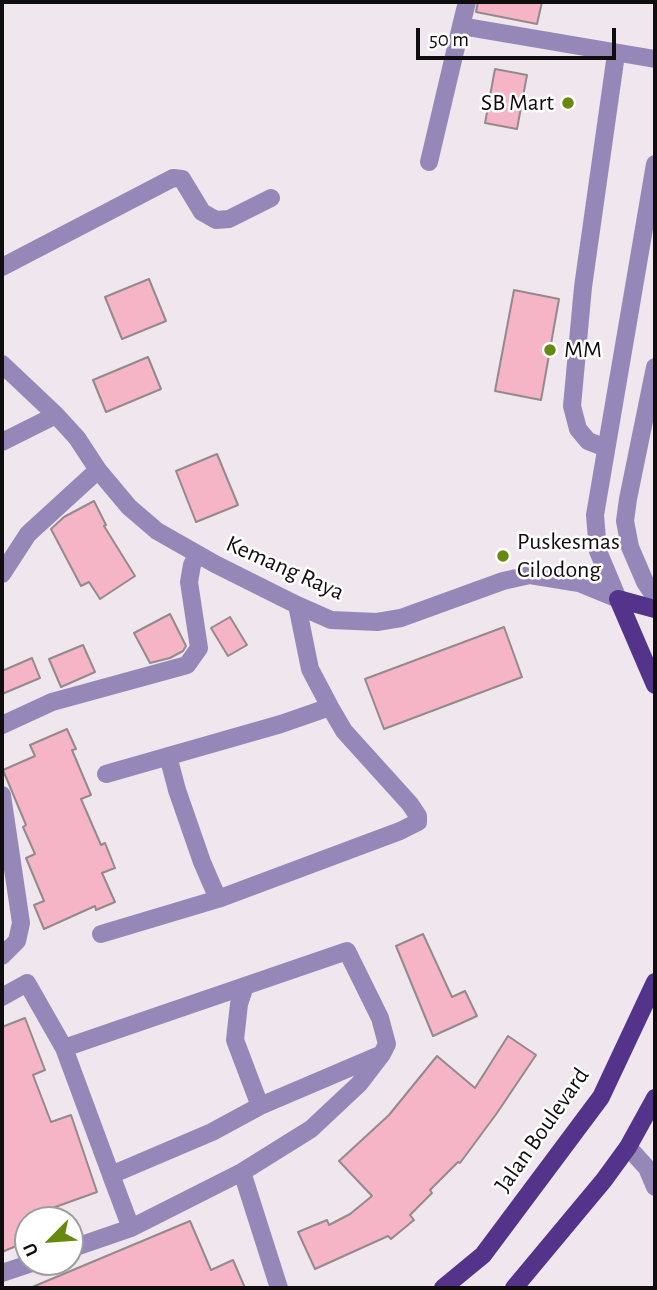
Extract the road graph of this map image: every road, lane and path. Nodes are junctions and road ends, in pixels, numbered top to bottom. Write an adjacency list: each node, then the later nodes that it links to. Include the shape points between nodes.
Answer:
1 (467, 2): 2 (street)
2 (461, 26): 3 (street); 5 (street)
3 (617, 54): 4 (street); 14 (street, via 583,287 572,406 578,429 588,441)
4 (655, 59)
5 (429, 162)
6 (655, 164): 14 (street)
7 (271, 198): 8 (street, via 229,219 216,220 201,212 182,179 173,178)
8 (2, 267)
9 (2, 364): 12 (street, Kemang Raya)
10 (655, 367): 11 (street)
11 (651, 408): 18 (street, via 625,521 630,547)
12 (56, 415): 13 (street); 15 (street, Kemang Raya)
13 (2, 442)
14 (606, 448): 19 (street, via 595,514 598,551)
15 (98, 470): 16 (street, Kemang Raya, via 129,507); 17 (street, via 28,534)
16 (197, 555): 20 (street, Kemang Raya); 24 (street, via 190,582 198,648 187,665 52,702)
17 (2, 574)
18 (655, 597)
19 (618, 599): 20 (street, Kemang Raya, via 579,583 530,575 377,622 331,620); 21 (main road); 22 (main road)
20 (297, 606): 23 (street, via 310,669)
21 (655, 609)
22 (655, 685)
23 (330, 707): 25 (street); 28 (street, via 344,731 410,804 418,822)
24 (2, 725)
25 (168, 757): 26 (street); 28 (street)
26 (106, 774)
27 (2, 795): 30 (street, via 21,923 17,941)
28 (218, 899): 29 (street)
29 (102, 934)
30 (2, 956)
31 (655, 982): 46 (main road, Jalan Boulevard, via 601,1097 483,1255)
32 (244, 986): 34 (street); 35 (street, via 348,951 387,1039); 37 (street, via 235,1040)
33 (2, 997): 34 (street, via 27,983)
34 (64, 1048): 41 (street)
35 (382, 1054): 37 (street); 40 (street, via 359,1084 311,1129)
36 (655, 1098): 38 (main road)
37 (260, 1106): 41 (street)
38 (628, 1147): 39 (street); 47 (main road)
39 (651, 1160): 42 (street)
40 (242, 1172): 43 (street); 45 (street)
41 (111, 1175): 43 (street)
42 (655, 1187)
43 (131, 1228): 44 (street)
44 (84, 1245)
45 (279, 1288)
46 (443, 1288)
47 (514, 1288)

